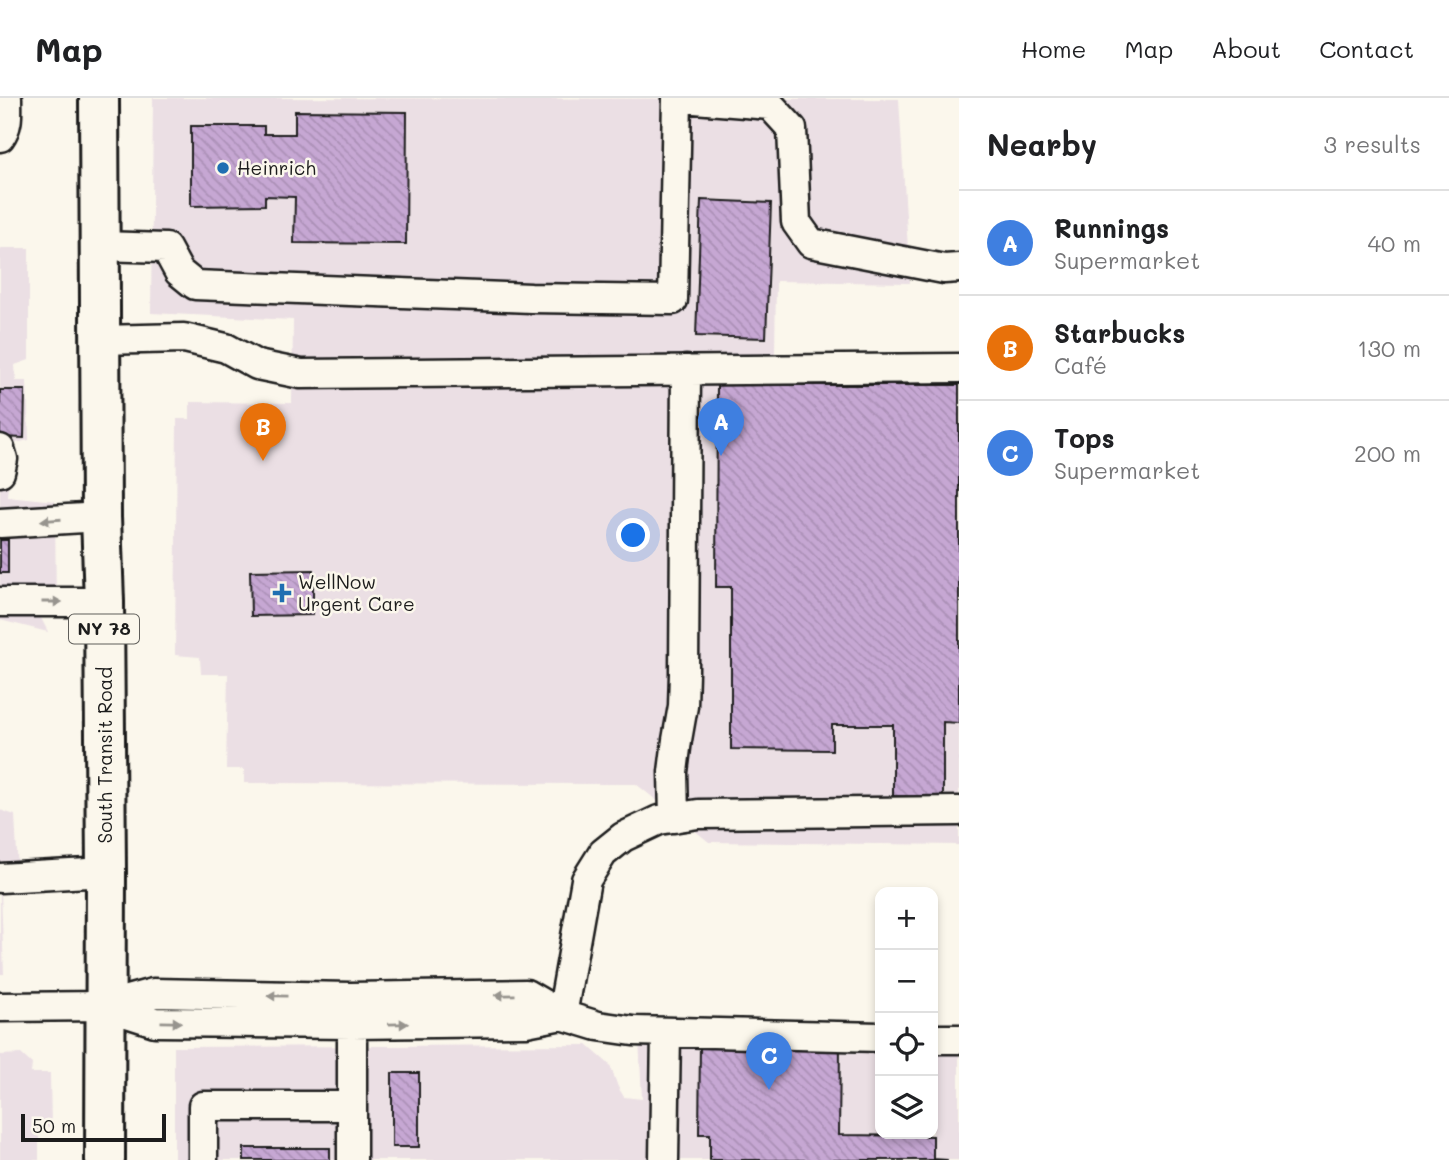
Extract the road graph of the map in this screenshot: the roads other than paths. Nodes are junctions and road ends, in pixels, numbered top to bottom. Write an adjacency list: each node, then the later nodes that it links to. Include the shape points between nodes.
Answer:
1 (7, 98): 4 (street, via 8,118)
2 (99, 98): 5 (highway, South Transit Road / NY 78)
3 (679, 98): 5 (street, via 674,300 195,285 179,272 166,248); 6 (street, via 770,105 792,129 796,222 811,243)
4 (0, 137)
5 (100, 246): 7 (highway, South Transit Road / NY 78)
6 (959, 268)
7 (100, 340): 9 (street, via 184,338 226,348 257,365 301,374); 12 (highway, South Transit Road / NY 78)
8 (959, 368): 9 (street)
9 (686, 370): 17 (street, via 684,673 673,772)
10 (0, 449): 11 (street)
11 (0, 472)
12 (101, 517): 13 (street, one-way to 13); 15 (highway, South Transit Road / NY 78)
13 (0, 523)
14 (0, 602): 15 (street, one-way to 15)
15 (104, 602): 18 (highway, South Transit Road / NY 78)
16 (959, 811): 17 (street)
17 (674, 818): 22 (street, via 623,837 603,853 586,880)
18 (106, 872): 19 (street); 20 (highway, South Transit Road / NY 78)
19 (0, 878)
20 (105, 1006): 21 (street); 22 (street, one-way to 20, via 526,994 153,993); 23 (street, one-way to 23, via 155,1022); 29 (highway, South Transit Road / NY 78)
21 (0, 1007)
22 (562, 1015): 23 (street, one-way to 22, via 526,1021); 24 (street, via 598,1026)
23 (352, 1024): 28 (street)
24 (666, 1032): 25 (street); 32 (street)
25 (875, 1037)
26 (938, 1039): 27 (street)
27 (959, 1039)
28 (352, 1106): 30 (street, via 203,1106); 31 (street)
29 (105, 1160)
30 (203, 1160)
31 (352, 1160)
32 (664, 1160)

